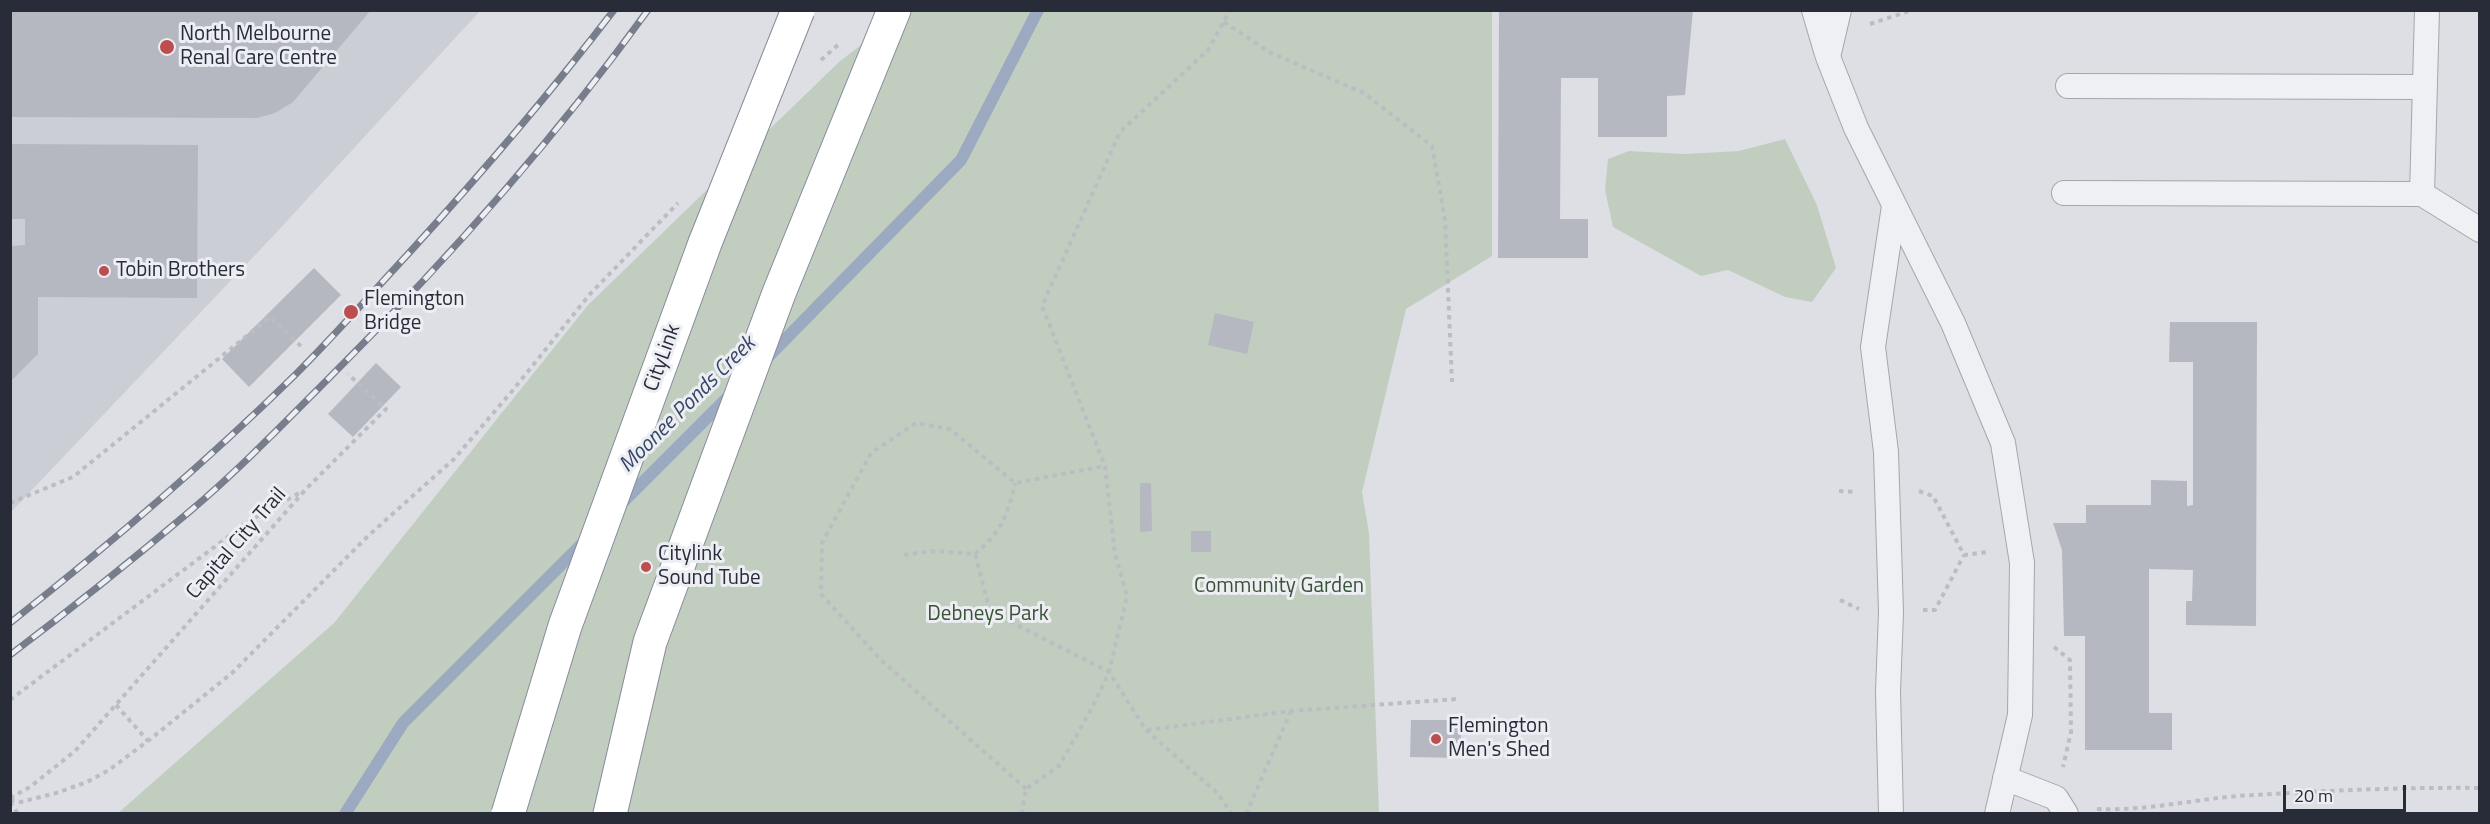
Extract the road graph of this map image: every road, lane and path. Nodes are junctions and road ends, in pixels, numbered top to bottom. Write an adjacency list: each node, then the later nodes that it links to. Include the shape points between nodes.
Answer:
1 (798, 10): 42 (highway, CityLink, bridge, via 705,243 565,626)
2 (894, 10): 43 (highway, via 779,293 650,642)
3 (1230, 10): 8 (path)
4 (1814, 10): 11 (lane)
5 (1839, 10): 11 (lane)
6 (1912, 10): 9 (path)
7 (2427, 10): 14 (lane)
8 (1224, 22): 22 (path, via 1271,53 1364,93 1432,146 1445,220); 23 (path, via 1208,50 1120,132 1042,306)
9 (1863, 26)
10 (842, 41): 12 (path)
11 (1828, 57): 18 (lane, via 1856,128)
12 (817, 64)
13 (2068, 86): 14 (lane)
14 (2425, 87): 16 (lane)
15 (2064, 194): 16 (lane)
16 (2422, 194): 19 (lane)
17 (684, 197): 35 (path, via 590,294 454,459 368,537 232,673)
18 (1894, 206): 36 (lane, via 1953,323 2003,443 2022,563 2020,715); 47 (lane, via 1873,347 1886,452)
19 (2480, 230)
20 (304, 349): 26 (path, via 270,317 73,477)
21 (348, 374): 25 (path, via 386,409)
22 (1452, 382)
23 (1105, 466): 24 (path); 29 (path, via 1115,554 1127,596)
24 (1015, 483): 27 (path, via 1008,514 990,541); 38 (path, via 950,429 916,423 871,453 822,543 821,594 881,660)
25 (306, 489): 31 (path, Capital City Trail, via 249,521); 32 (path, Capital City Trail)
26 (10, 503)
27 (975, 554): 28 (path, via 932,551); 29 (path, via 990,611)
28 (904, 555)
29 (1109, 672): 34 (path); 38 (path, via 1059,766)
30 (1457, 699): 33 (path)
31 (10, 700)
32 (116, 705): 35 (path); 39 (path, Capital City Trail, via 75,752)
33 (1292, 711): 34 (path); 46 (path)
34 (1146, 730): 45 (path, via 1217,793)
35 (148, 741): 39 (path, via 87,782 21,802)
36 (2005, 778): 40 (lane); 48 (lane)
37 (2480, 788): 40 (path, via 2401,787 2238,796 2099,810)
38 (1026, 789): 44 (path)
39 (10, 800): 41 (path)
40 (2061, 806)
41 (18, 813)
42 (508, 813)
43 (610, 813)
44 (1022, 813)
45 (1232, 813)
46 (1246, 813)
47 (1891, 813)
48 (1997, 813)

